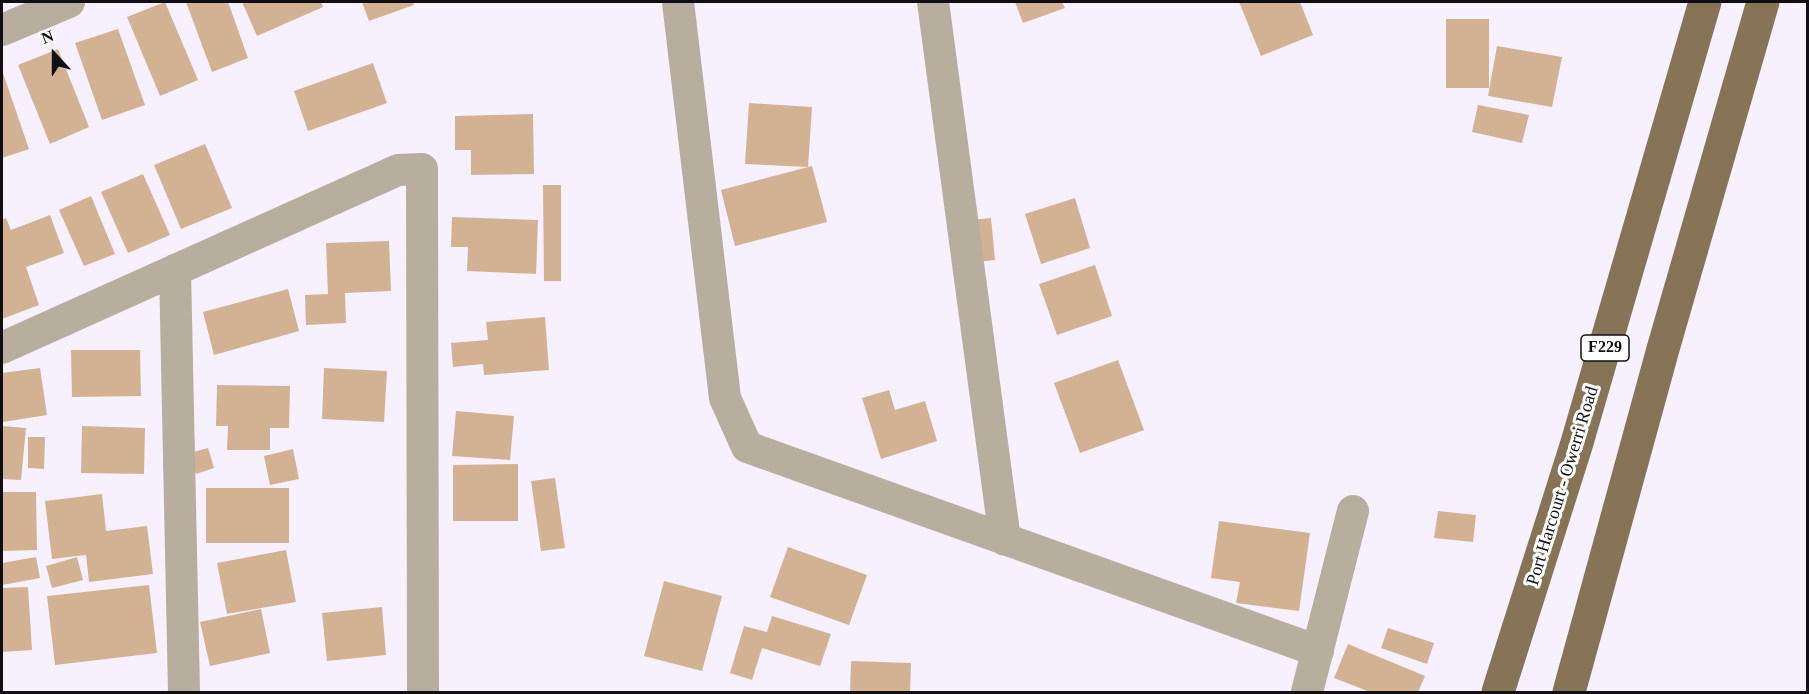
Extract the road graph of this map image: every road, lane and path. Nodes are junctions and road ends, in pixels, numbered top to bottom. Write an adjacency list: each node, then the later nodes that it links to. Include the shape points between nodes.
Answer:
1 (69, 2): 6 (street)
2 (678, 2): 10 (street, via 725,398 747,447)
3 (933, 2): 10 (street)
4 (1705, 2): 15 (main road, Port Harcourt - Owerri Road / F229, via 1576,446)
5 (1763, 2): 16 (main road)
6 (2, 30)
7 (175, 270): 8 (street); 12 (street); 13 (street, via 398,170 422,169)
8 (2, 348)
9 (1353, 511): 11 (street)
10 (1005, 540): 11 (street)
11 (1318, 651): 14 (street)
12 (184, 693)
13 (423, 693)
14 (1307, 693)
15 (1498, 693)
16 (1569, 693)

